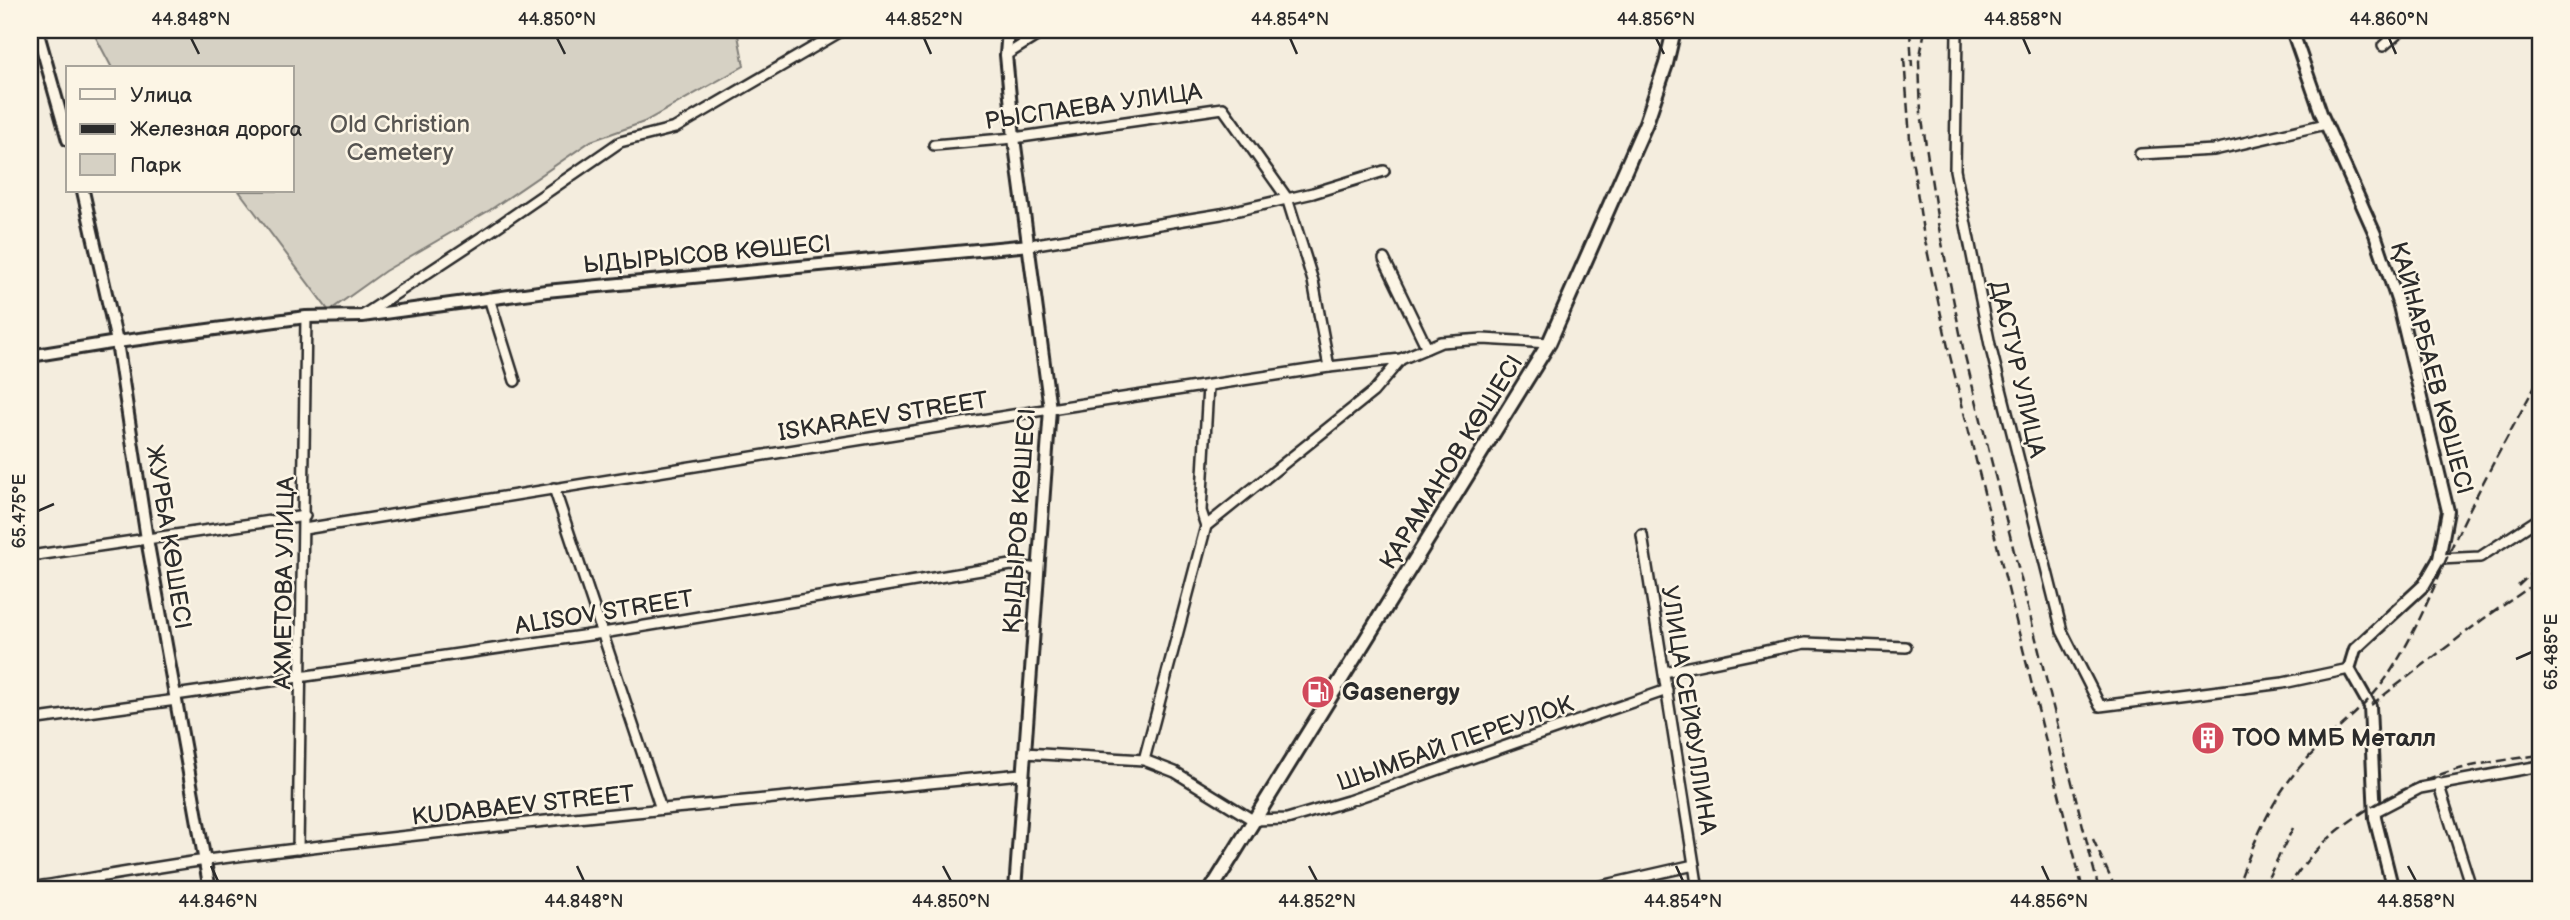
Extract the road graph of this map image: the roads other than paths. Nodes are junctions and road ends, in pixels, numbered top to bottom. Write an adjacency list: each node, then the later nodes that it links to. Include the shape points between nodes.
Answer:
1 (37, 30): 12 (street)
2 (843, 30): 22 (street, via 675,128 620,142)
3 (1008, 30): 10 (street, ҚЫДЫРОВ КӨШЕСІ)
4 (1046, 30): 10 (street)
5 (1674, 30): 25 (main road, ҚАРАМАНОВ КӨШЕСІ, via 1646,123)
6 (1957, 30): 45 (street, ДАСТУР УЛИЦА, via 1955,170 1990,345 2062,631 2100,706 2283,683)
7 (2292, 30): 11 (street, ҚАЙНАРБАЕВ КӨШЕСІ)
8 (2399, 30): 9 (street)
9 (2383, 46)
10 (1006, 55): 13 (street, ҚЫДЫРОВ КӨШЕСІ)
11 (2326, 124): 15 (street, via 2214,150); 41 (street, ҚАЙНАРБАЕВ КӨШЕСІ, via 2375,234 2399,306 2448,511)
12 (66, 133)
13 (1014, 138): 14 (street, РЫСПАЕВА УЛИЦА); 18 (street, РЫСПАЕВА УЛИЦА, via 1223,108); 19 (street, ҚЫДЫРОВ КӨШЕСІ)
14 (934, 145)
15 (2140, 154)
16 (1384, 171): 18 (street, ЫДЫРЫСОВ КӨШЕСІ)
17 (83, 192): 24 (street, ЖУРБА КӨШЕСІ)
18 (1287, 199): 19 (street, ЫДЫРЫСОВ КӨШЕСІ); 29 (street, РЫСПАЕВА УЛИЦА, via 1312,281)
19 (1030, 245): 21 (street, ЫДЫРЫСОВ КӨШЕСІ); 32 (street, ҚЫДЫРОВ КӨШЕСІ)
20 (1384, 259): 26 (street)
21 (489, 298): 22 (street, ЫДЫРЫСОВ КӨШЕСІ); 30 (street)
22 (362, 316): 23 (street, ЫДЫРЫСОВ КӨШЕСІ)
23 (306, 317): 24 (street, ЫДЫРЫСОВ КӨШЕСІ); 34 (street, АХМЕТОВА УЛИЦА)
24 (117, 342): 27 (street, ЫДЫРЫСОВ КӨШЕСІ); 39 (street, ЖУРБА КӨШЕСІ)
25 (1549, 343): 26 (street, ISKARAEV STREET, via 1483,339 1441,342); 58 (main road, ҚАРАМАНОВ КӨШЕСІ)
26 (1427, 348): 28 (street, ISKARAEV STREET)
27 (30, 356)
28 (1401, 359): 29 (street, ISKARAEV STREET); 36 (street, via 1373,392)
29 (1329, 367): 31 (street, ISKARAEV STREET)
30 (515, 381)
31 (1208, 386): 32 (street, ISKARAEV STREET); 36 (street, via 1201,511)
32 (1050, 409): 33 (street, ISKARAEV STREET); 42 (street, ҚЫДЫРОВ КӨШЕСІ)
33 (554, 488): 37 (street, ISKARAEV STREET); 43 (street)
34 (305, 516): 37 (street, АХМЕТОВА УЛИЦА); 39 (street)
35 (2540, 518): 41 (street, via 2480,557)
36 (1206, 526): 52 (street)
37 (304, 529): 47 (street, АХМЕТОВА УЛИЦА)
38 (1642, 535): 46 (street, УЛИЦА СЕЙФУЛЛИНА)
39 (147, 539): 40 (street); 49 (street, ЖУРБА КӨШЕСІ)
40 (30, 556)
41 (2439, 559): 45 (street, ҚАЙНАРБАЕВ КӨШЕСІ, via 2424,585 2355,649)
42 (1037, 569): 43 (street, ALISOV STREET, via 1011,565); 51 (street, ҚЫДЫРОВ КӨШЕСІ)
43 (603, 633): 47 (street, ALISOV STREET); 56 (street)
44 (1906, 647): 46 (street, via 1805,643)
45 (2348, 669): 57 (street, via 2370,706)
46 (1664, 672): 48 (street, УЛИЦА СЕЙФУЛЛИНА)
47 (302, 678): 49 (street, ALISOV STREET); 59 (street, АХМЕТОВА УЛИЦА)
48 (1667, 690): 58 (street, ШЫМБАЙ ПЕРЕУЛОК, via 1348,801 1287,819); 61 (street, УЛИЦА СЕЙФУЛЛИНА)
49 (176, 697): 50 (street, ALISOV STREET); 60 (street, ЖУРБА КӨШЕСІ)
50 (30, 720)
51 (1024, 753): 52 (street); 54 (street, ҚЫДЫРОВ КӨШЕСІ)
52 (1144, 760): 58 (street, via 1175,772)
53 (2540, 765): 55 (street)
54 (1021, 775): 56 (street, KUDABAEV STREET); 64 (street, ҚЫДЫРОВ КӨШЕСІ)
55 (2438, 783): 57 (street, via 2420,788); 69 (street)
56 (661, 809): 59 (street, KUDABAEV STREET)
57 (2376, 814): 68 (street)
58 (1253, 820): 65 (main road, ҚАРАМАНОВ КӨШЕСІ)
59 (298, 849): 60 (street, KUDABAEV STREET)
60 (205, 860): 62 (street, KUDABAEV STREET); 63 (street, ЖУРБА КӨШЕСІ)
61 (1694, 865): 66 (street); 67 (street, УЛИЦА СЕЙФУЛЛИНА)
62 (30, 888)
63 (210, 890)
64 (1015, 890)
65 (1211, 890)
66 (1584, 890)
67 (1698, 890)
68 (2393, 890)
69 (2472, 890)

